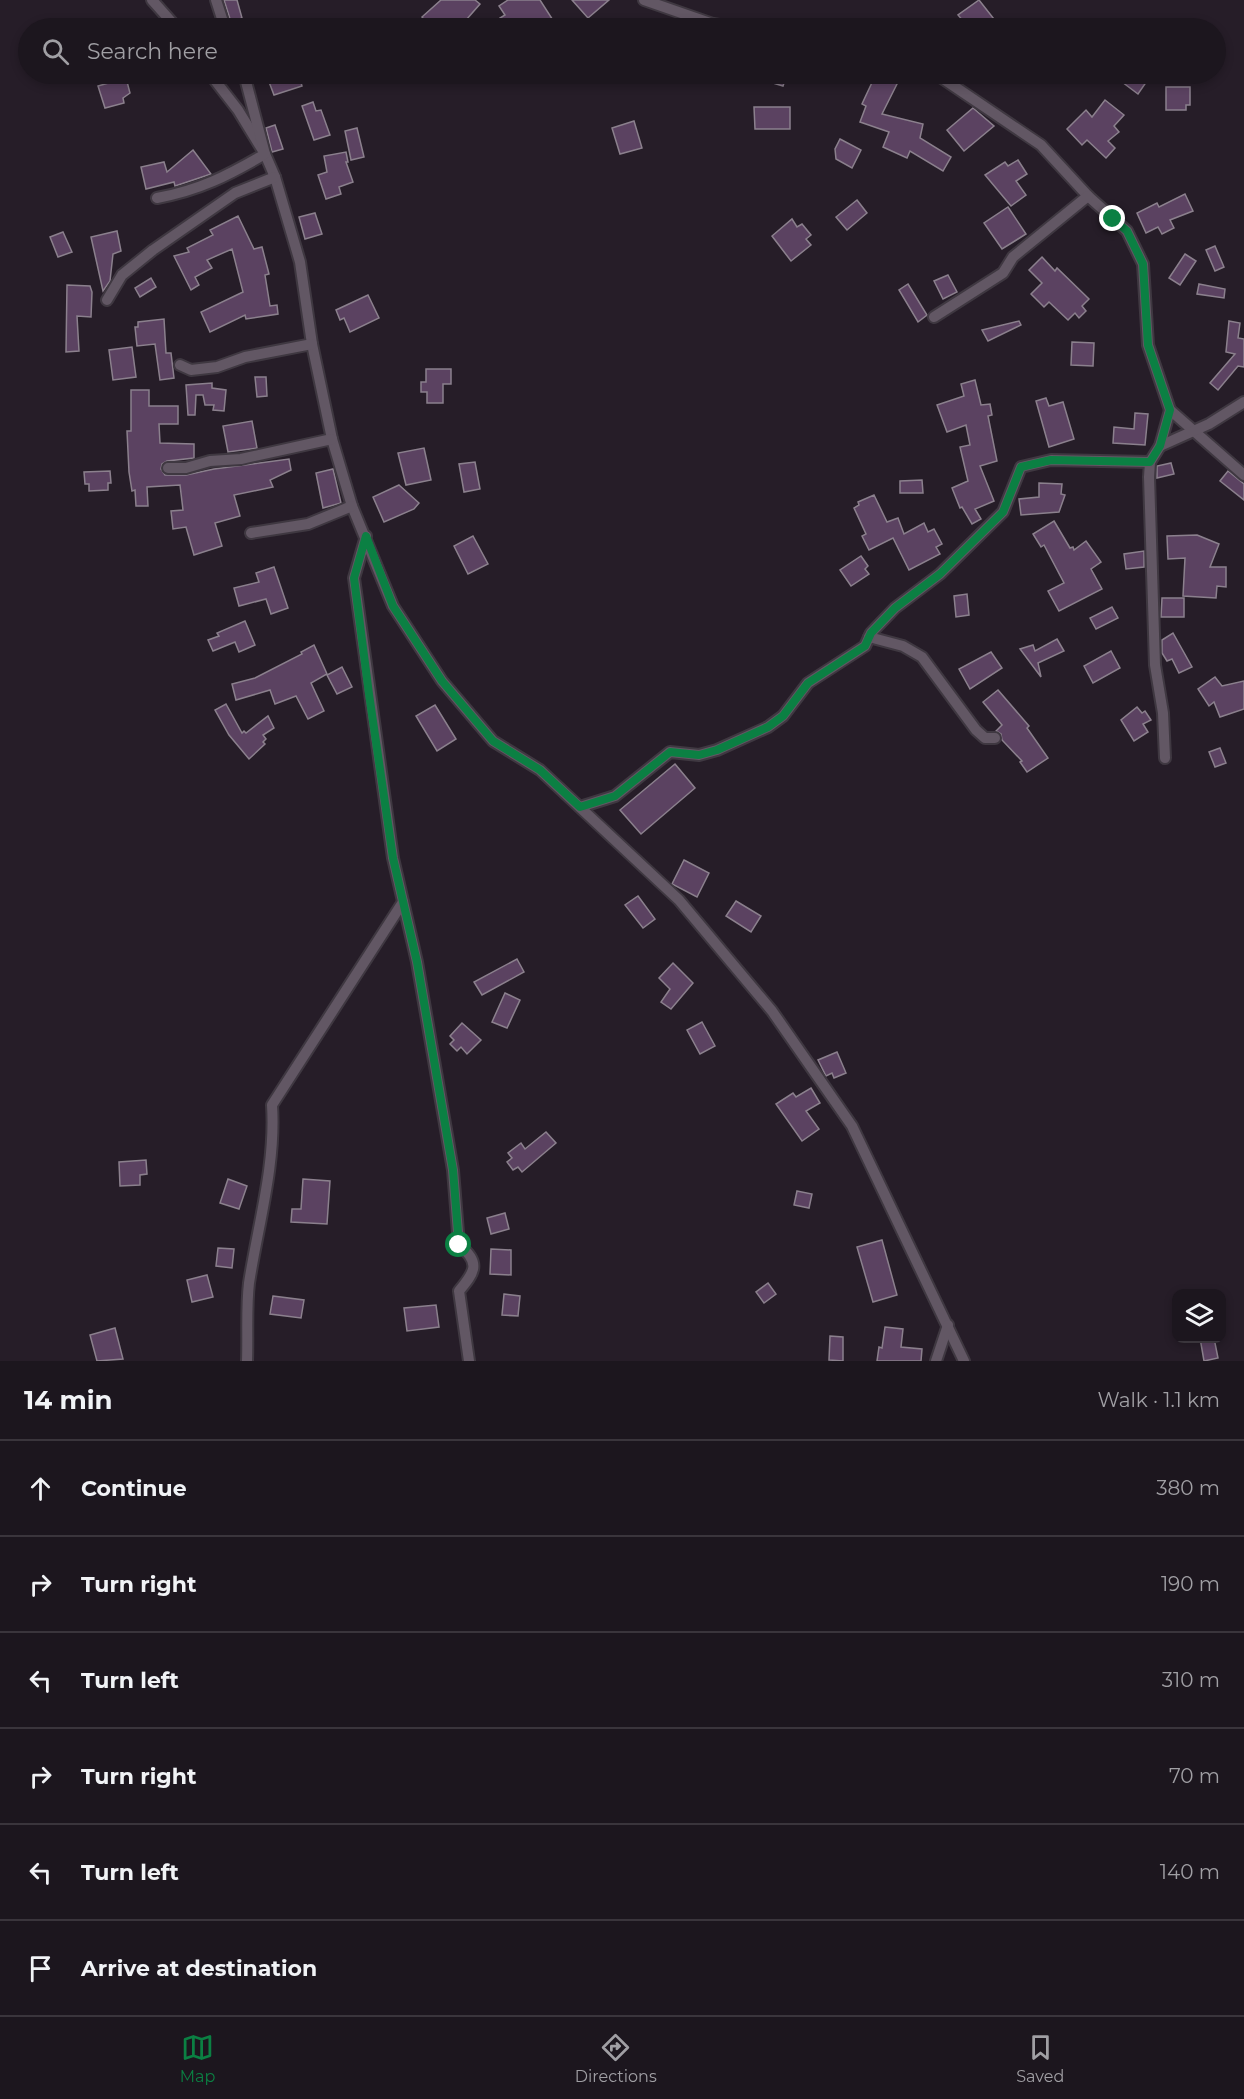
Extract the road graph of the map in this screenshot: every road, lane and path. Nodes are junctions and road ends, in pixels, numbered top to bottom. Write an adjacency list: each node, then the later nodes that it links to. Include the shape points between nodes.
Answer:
1 (152, 0): 4 (street)
2 (216, 0): 5 (street)
3 (644, 0): 6 (street)
4 (168, 18)
5 (222, 18)
6 (696, 18)
7 (218, 84): 10 (street)
8 (247, 84): 10 (street)
9 (951, 84): 12 (street, via 1041,145)
10 (265, 154): 11 (street); 13 (street, via 221,180)
11 (274, 177): 14 (street, via 235,193 153,250 122,275); 16 (street, via 300,262)
12 (1088, 196): 15 (street, via 1013,257 1003,273); 19 (street, via 1127,231 1143,264 1148,345)
13 (157, 198)
14 (107, 300)
15 (934, 316)
16 (312, 344): 17 (street, via 245,357 217,367 191,370); 21 (street)
17 (180, 365)
18 (1244, 402): 20 (street)
19 (1170, 410): 20 (street); 22 (street)
20 (1192, 430): 22 (street); 25 (street)
21 (332, 439): 24 (street, via 232,461); 26 (street)
22 (1160, 446): 23 (street)
23 (1150, 462): 29 (street, via 1051,460 1021,467 1003,512 940,574 895,608); 31 (street, via 1155,665 1163,713)
24 (168, 468)
25 (1244, 475)
26 (352, 506): 27 (street, via 308,524); 28 (street)
27 (251, 533)
28 (366, 536): 32 (street, via 393,606 442,681 493,741 540,770); 33 (street, via 354,578 393,858)
29 (869, 637): 30 (street, via 903,646 922,657 976,730 985,738); 32 (street, via 865,646 808,683 783,716 768,727 699,755 670,752 615,796)
30 (995, 738)
31 (1164, 758)
32 (580, 807): 34 (street, via 679,900 772,1011 852,1126)
33 (403, 902): 35 (street, via 272,1105 264,1199 249,1285); 36 (street, via 453,1170 459,1245 470,1254 474,1265 472,1277 459,1292)
34 (948, 1325): 37 (street); 38 (street)
35 (247, 1361)
36 (469, 1361)
37 (936, 1361)
38 (964, 1361)

